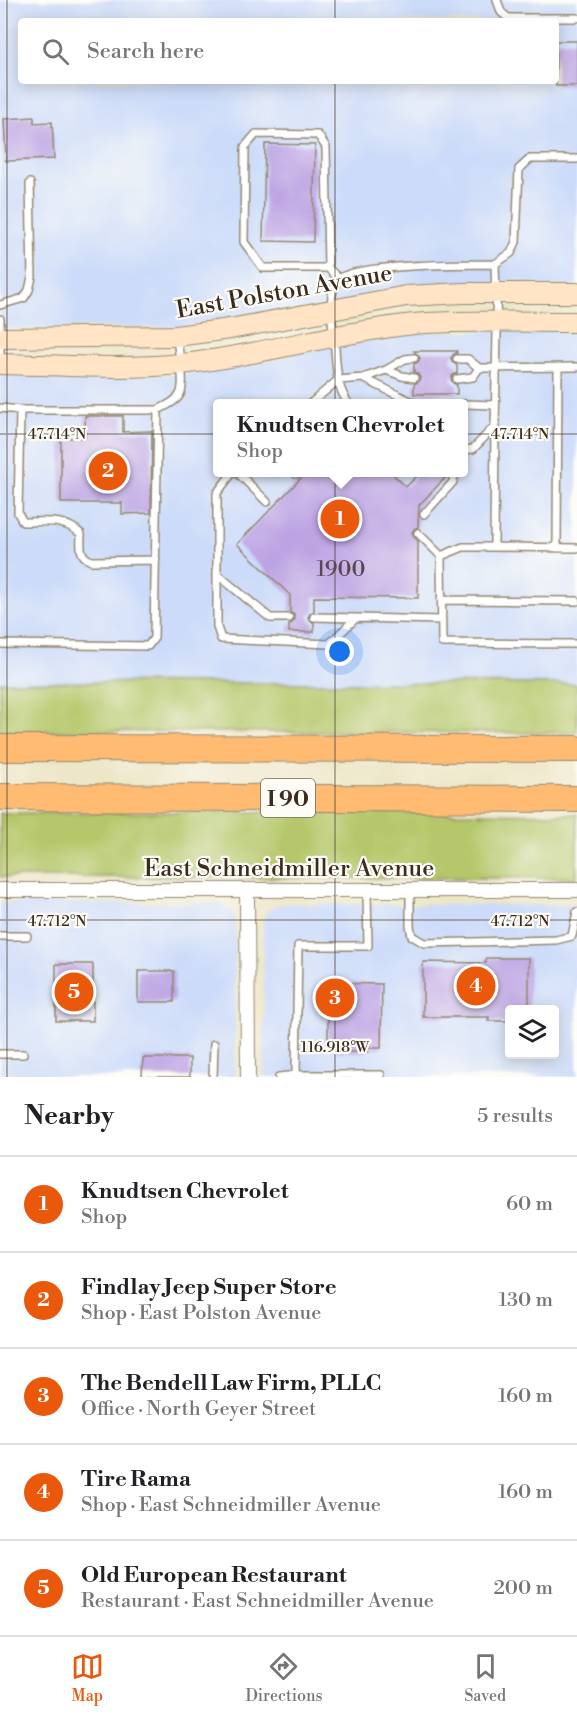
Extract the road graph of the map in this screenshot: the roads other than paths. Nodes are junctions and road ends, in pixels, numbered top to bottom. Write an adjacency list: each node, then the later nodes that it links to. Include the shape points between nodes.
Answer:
1 (497, 0): 2 (lane, via 508,18)
2 (577, 18)
3 (577, 159): 5 (lane, via 530,159 519,169 516,242 511,253)
4 (30, 183): 10 (lane, via 29,290 24,298)
5 (495, 264): 7 (lane, via 363,270); 8 (lane)
6 (328, 268): 6 (lane, via 326,147 318,135 256,134 245,147 244,242 263,267); 7 (lane)
7 (338, 278): 11 (lane)
8 (497, 293): 9 (street, East Polston Avenue); 11 (street, East Polston Avenue, via 406,296); 13 (lane)
9 (577, 293)
10 (0, 305)
11 (330, 310): 15 (street, East Polston Avenue); 16 (lane)
12 (0, 319): 17 (lane)
13 (497, 322): 14 (street); 16 (street, via 413,324); 22 (lane)
14 (577, 322)
15 (176, 336): 17 (street, East Polston Avenue); 21 (lane)
16 (334, 337): 21 (street); 31 (lane)
17 (0, 338): 20 (lane)
18 (414, 358): 27 (lane)
19 (457, 359): 25 (lane, via 468,359)
20 (0, 364): 21 (street); 26 (lane)
21 (180, 364): 39 (lane, via 180,396)
22 (496, 367): 23 (lane); 25 (lane); 36 (lane)
23 (558, 367): 24 (lane); 49 (lane)
24 (577, 367)
25 (479, 368): 30 (lane, via 473,376)
26 (0, 369)
27 (386, 370): 28 (lane); 29 (lane)
28 (363, 378): 31 (lane); 34 (lane)
29 (414, 378)
30 (457, 378)
31 (338, 380): 32 (lane); 33 (lane)
32 (316, 399)
33 (345, 399)
34 (406, 399)
35 (468, 404): 36 (lane)
36 (495, 405): 40 (lane)
37 (0, 408): 38 (lane)
38 (20, 410): 39 (lane); 52 (lane, via 18,513 23,522 73,526 81,534 80,552 91,561)
39 (158, 410): 52 (lane)
40 (495, 426): 41 (lane); 48 (lane)
41 (468, 450)
42 (231, 477): 53 (lane, via 216,494)
43 (240, 477): 45 (lane)
44 (454, 477): 46 (lane)
45 (267, 502)
46 (424, 514)
47 (418, 533): 51 (lane)
48 (494, 547): 49 (lane); 51 (lane, via 463,547)
49 (557, 548): 50 (lane)
50 (577, 548)
51 (441, 556): 54 (lane)
52 (156, 560): 60 (lane, via 154,638 147,646)
53 (216, 574): 57 (lane, via 270,618); 58 (lane, via 216,627 221,639 329,644)
54 (441, 600): 55 (lane); 59 (lane)
55 (577, 601)
56 (314, 617): 58 (lane)
57 (290, 618)
58 (355, 619): 59 (lane)
59 (441, 620): 61 (lane, via 442,643)
60 (0, 644)
61 (577, 644)
62 (0, 748): 63 (highway, I 90)
63 (577, 749)
64 (0, 797): 65 (highway, I 90)
65 (577, 799)
66 (0, 890): 67 (street, East Schneidmiller Avenue)
67 (247, 890): 68 (street, East Schneidmiller Avenue); 80 (street)
68 (367, 890): 69 (street, East Schneidmiller Avenue); 77 (lane, via 368,946 298,946)
69 (410, 890): 70 (street, East Schneidmiller Avenue); 71 (lane, via 412,936 424,943 556,940 572,936)
70 (577, 891)
71 (577, 912)
72 (0, 936): 73 (lane)
73 (27, 936)
74 (214, 1044): 79 (lane)
75 (0, 1054): 76 (lane)
76 (23, 1054)
77 (296, 1075): 78 (lane); 81 (lane)
78 (381, 1075)
79 (213, 1077)
80 (248, 1077)
81 (279, 1077)

